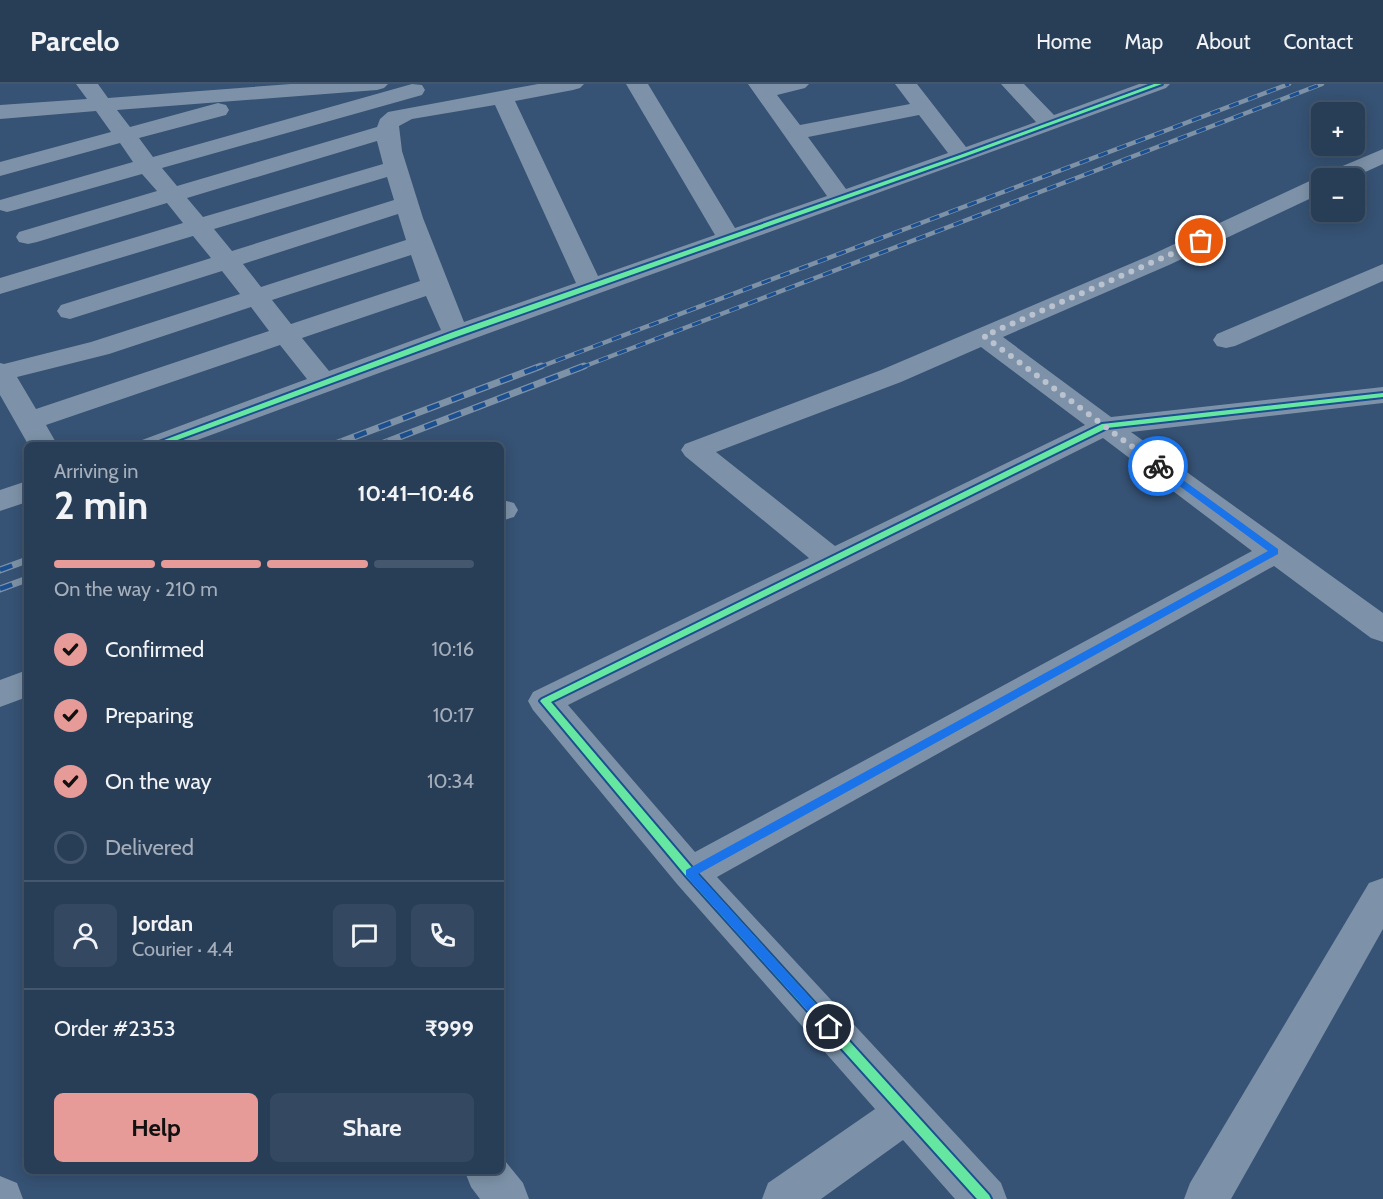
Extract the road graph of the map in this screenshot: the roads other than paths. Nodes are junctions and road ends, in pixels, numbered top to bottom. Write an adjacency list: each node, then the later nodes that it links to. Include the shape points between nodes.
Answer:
1 (377, 84): 10 (street)
2 (573, 84): 9 (street)
3 (637, 84): 33 (street)
4 (798, 84): 8 (street)
5 (906, 84): 14 (street)
6 (1012, 84): 16 (street)
7 (1159, 84): 16 (street)
8 (762, 87): 18 (street)
9 (536, 88): 13 (street)
10 (282, 92): 11 (street); 19 (street)
11 (93, 94): 15 (street); 19 (street)
12 (413, 96): 13 (street); 17 (street, via 388,124); 22 (street)
13 (502, 97): 39 (street)
14 (924, 108): 18 (street); 20 (street)
15 (0, 112)
16 (1049, 123): 20 (street)
17 (387, 131): 23 (street); 27 (street)
18 (794, 134): 28 (street)
19 (124, 136): 22 (street); 25 (street)
20 (962, 156): 28 (street)
21 (1383, 156): 24 (street)
22 (148, 166): 27 (street); 30 (street)
23 (396, 167): 29 (street); 31 (street)
24 (1356, 168)
25 (0, 169)
26 (1311, 189): 44 (street)
27 (172, 195): 31 (street); 32 (street)
28 (841, 199): 33 (street)
29 (406, 204): 34 (street); 35 (street)
30 (7, 205)
31 (200, 227): 35 (street); 38 (street)
32 (28, 237)
33 (729, 238): 39 (street)
34 (418, 244): 37 (street); 40 (street)
35 (228, 262): 40 (street); 41 (street)
36 (1383, 272): 45 (street)
37 (433, 285): 42 (street); 43 (street)
38 (0, 286)
39 (590, 286): 42 (street)
40 (256, 298): 43 (street); 46 (street, via 100,348)
41 (69, 311)
42 (456, 334): 47 (street)
43 (284, 335): 47 (street); 49 (street)
44 (984, 336): 50 (street); 56 (street, via 891,376 695,450)
45 (1226, 340)
46 (0, 372): 49 (street)
47 (324, 383): 52 (street)
48 (1383, 395): 50 (street)
49 (29, 421): 51 (street)
50 (1105, 426): 55 (street); 56 (street)
51 (42, 442)
52 (163, 442)
53 (24, 492): 54 (street)
54 (0, 501)
55 (1275, 552): 57 (street); 60 (street)
56 (832, 560): 60 (street, via 545,701)
57 (1383, 630)
58 (24, 684): 59 (street)
59 (0, 694)
60 (690, 873): 62 (street)
61 (1383, 894): 67 (street)
62 (906, 1112): 65 (street); 66 (street)
63 (488, 1174): 64 (street)
64 (507, 1199)
65 (784, 1199)
66 (985, 1199)
67 (1206, 1199)

